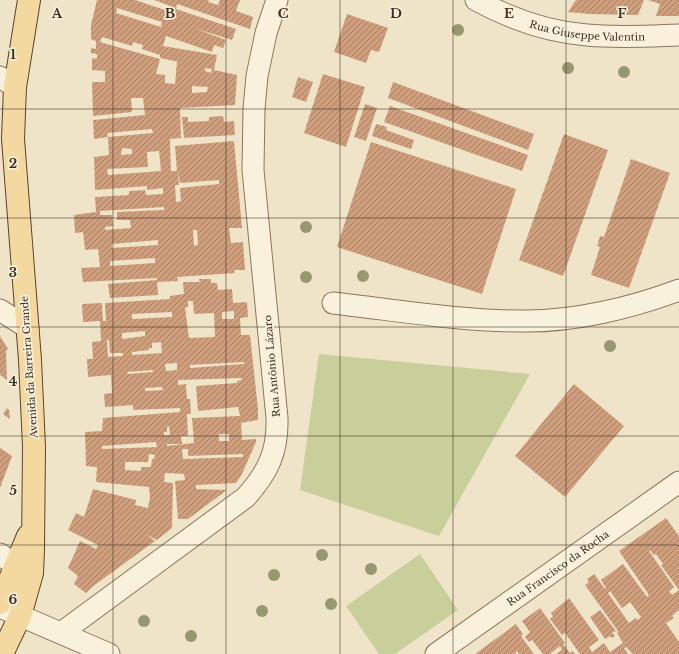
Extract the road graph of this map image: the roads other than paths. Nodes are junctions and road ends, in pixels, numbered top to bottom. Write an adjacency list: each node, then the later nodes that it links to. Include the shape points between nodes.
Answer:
1 (29, 0): 5 (main road, Avenida da Barreira Grande)
2 (277, 0): 15 (street, Rua Antônio Lázaro, via 257,76 254,109 254,170 277,418 277,438 272,459 260,481 246,497)
3 (476, 0): 4 (street, Rua Giuseppe Valentin, via 552,29 587,35)
4 (679, 35)
5 (7, 82): 9 (main road, Avenida da Barreira Grande)
6 (679, 290): 7 (street, via 643,303 585,316 522,322)
7 (333, 303)
8 (0, 310): 9 (street)
9 (28, 328): 11 (main road, Avenida da Barreira Grande, via 34,447 34,520)
10 (679, 482): 18 (street, Rua Francisco da Rocha)
11 (16, 564): 12 (main road, Avenida da Barreira Grande); 14 (main road, Avenida da Barreira Grande)
12 (0, 603)
13 (0, 607): 14 (street)
14 (20, 616): 15 (street); 16 (main road, Avenida da Barreira Grande)
15 (61, 633): 17 (street)
16 (2, 654)
17 (109, 654)
18 (436, 654)

